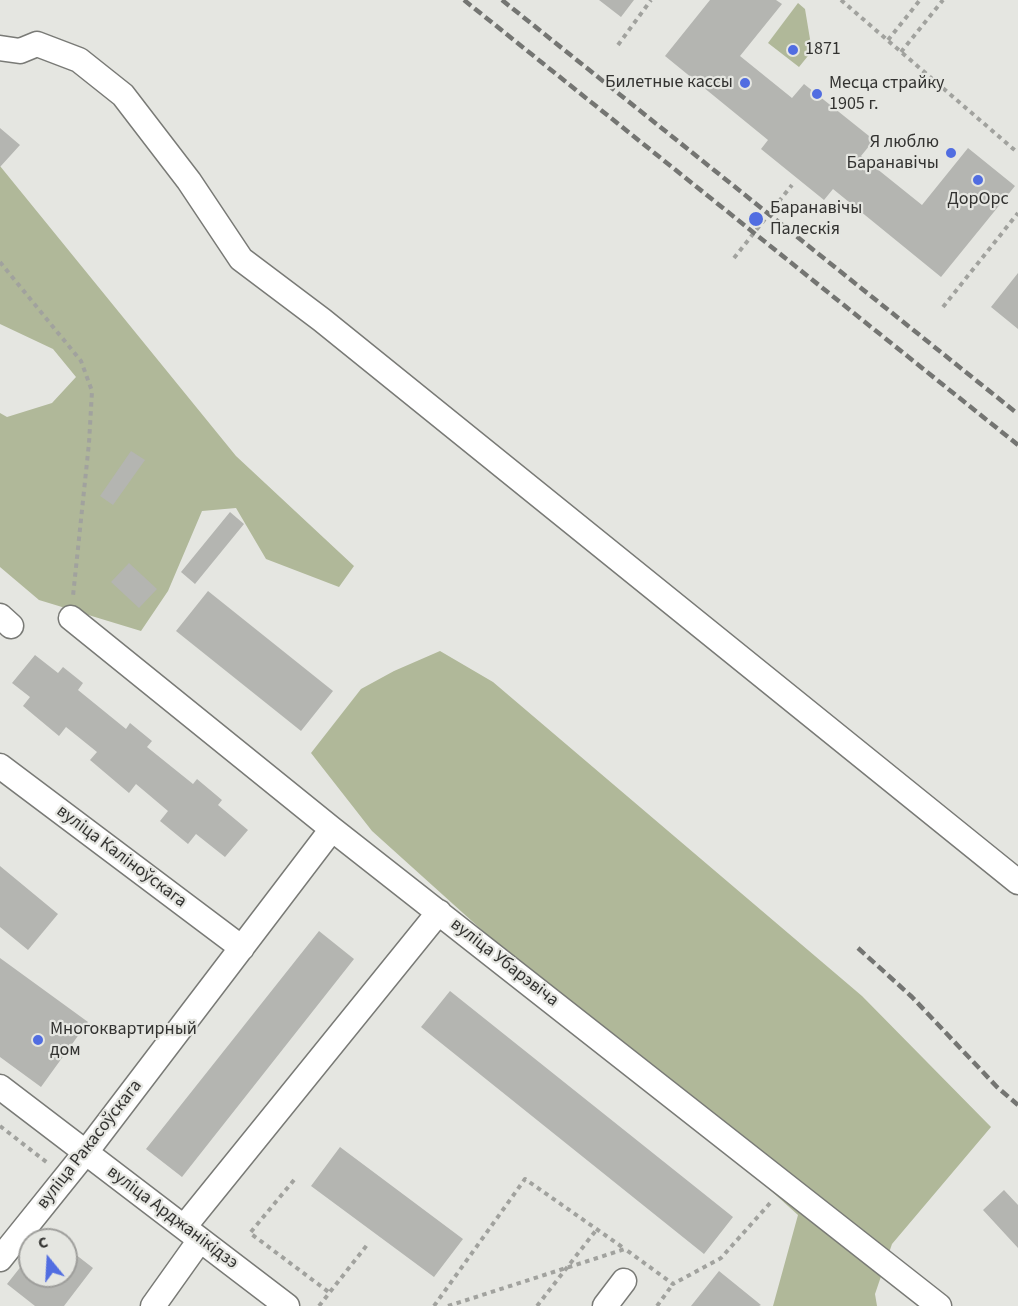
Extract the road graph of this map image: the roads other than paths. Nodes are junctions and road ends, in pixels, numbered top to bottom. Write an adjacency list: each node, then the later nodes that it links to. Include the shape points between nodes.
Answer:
1 (0, 48): 5 (street, via 20,51 37,44 79,60 123,95 189,181 241,259 322,320)
2 (71, 618): 4 (street, вуліца Убарэвіча)
3 (0, 766): 7 (street, вуліца Каліноўскага)
4 (332, 829): 6 (street, вуліца Убарэвіча); 7 (street, вуліца Ракасоўскага)
5 (1018, 882)
6 (439, 912): 10 (street); 16 (street, вуліца Убарэвіча)
7 (242, 948): 9 (street, вуліца Ракасоўскага)
8 (0, 1087): 9 (street, вуліца Арджанікідзэ)
9 (86, 1152): 10 (street, вуліца Арджанікідзэ); 11 (street, вуліца Ракасоўскага)
10 (192, 1234): 13 (street); 14 (street, вуліца Арджанікідзэ)
11 (0, 1259)
12 (624, 1281): 15 (street)
13 (153, 1306)
14 (287, 1306)
15 (605, 1306)
16 (939, 1306)

